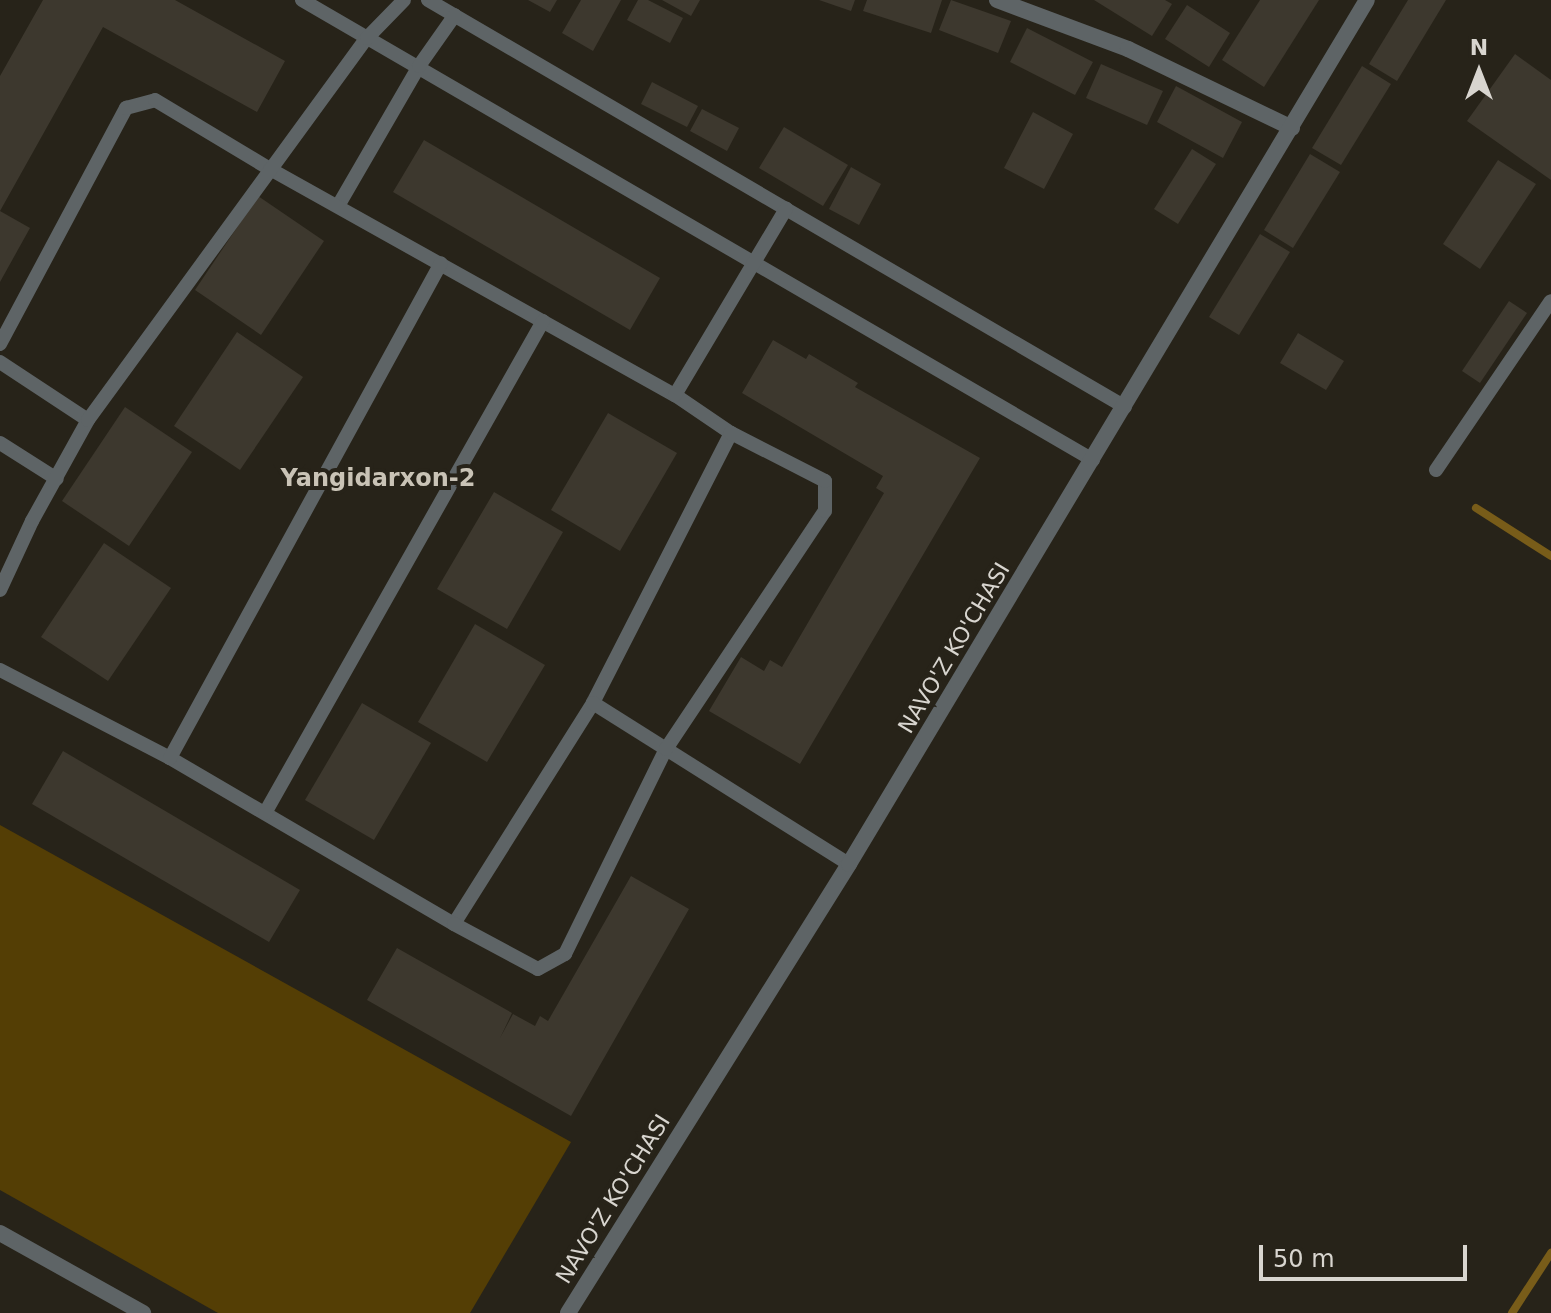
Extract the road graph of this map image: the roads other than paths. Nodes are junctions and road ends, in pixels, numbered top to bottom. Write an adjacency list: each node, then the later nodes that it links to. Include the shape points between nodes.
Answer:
1 (302, 0): 7 (lane)
2 (404, 0): 7 (lane)
3 (428, 0): 6 (lane)
4 (997, 0): 9 (street, via 1128,49)
5 (1367, 0): 9 (street, NAVO'Z KO'CHASI)
6 (455, 15): 8 (lane); 12 (lane)
7 (367, 38): 8 (lane); 10 (lane)
8 (419, 66): 11 (lane); 13 (lane)
9 (1292, 128): 20 (street, NAVO'Z KO'CHASI)
10 (270, 169): 11 (lane); 17 (lane, via 155,100 126,108); 21 (lane)
11 (338, 206): 14 (lane)
12 (786, 209): 13 (lane); 20 (lane)
13 (753, 261): 19 (lane); 24 (lane)
14 (441, 263): 16 (lane); 31 (lane)
15 (1551, 301): 25 (lane)
16 (543, 321): 19 (lane); 32 (lane)
17 (0, 344)
18 (0, 362): 21 (lane)
19 (675, 395): 22 (lane)
20 (1125, 407): 24 (street, NAVO'Z KO'CHASI)
21 (88, 420): 26 (lane)
22 (731, 433): 29 (lane); 30 (lane, via 825,481 825,511)
23 (0, 443): 26 (lane)
24 (1093, 460): 33 (street, NAVO'Z KO'CHASI)
25 (1436, 470)
26 (57, 479): 27 (lane)
27 (0, 590)
28 (0, 670): 31 (lane)
29 (593, 703): 30 (lane); 34 (lane)
30 (666, 749): 33 (lane); 34 (lane, via 565,954 538,969)
31 (170, 758): 32 (lane)
32 (265, 813): 34 (lane)
33 (849, 864): 37 (street, NAVO'Z KO'CHASI)
34 (454, 924)
35 (0, 1233): 36 (street)
36 (143, 1313)
37 (568, 1313)

